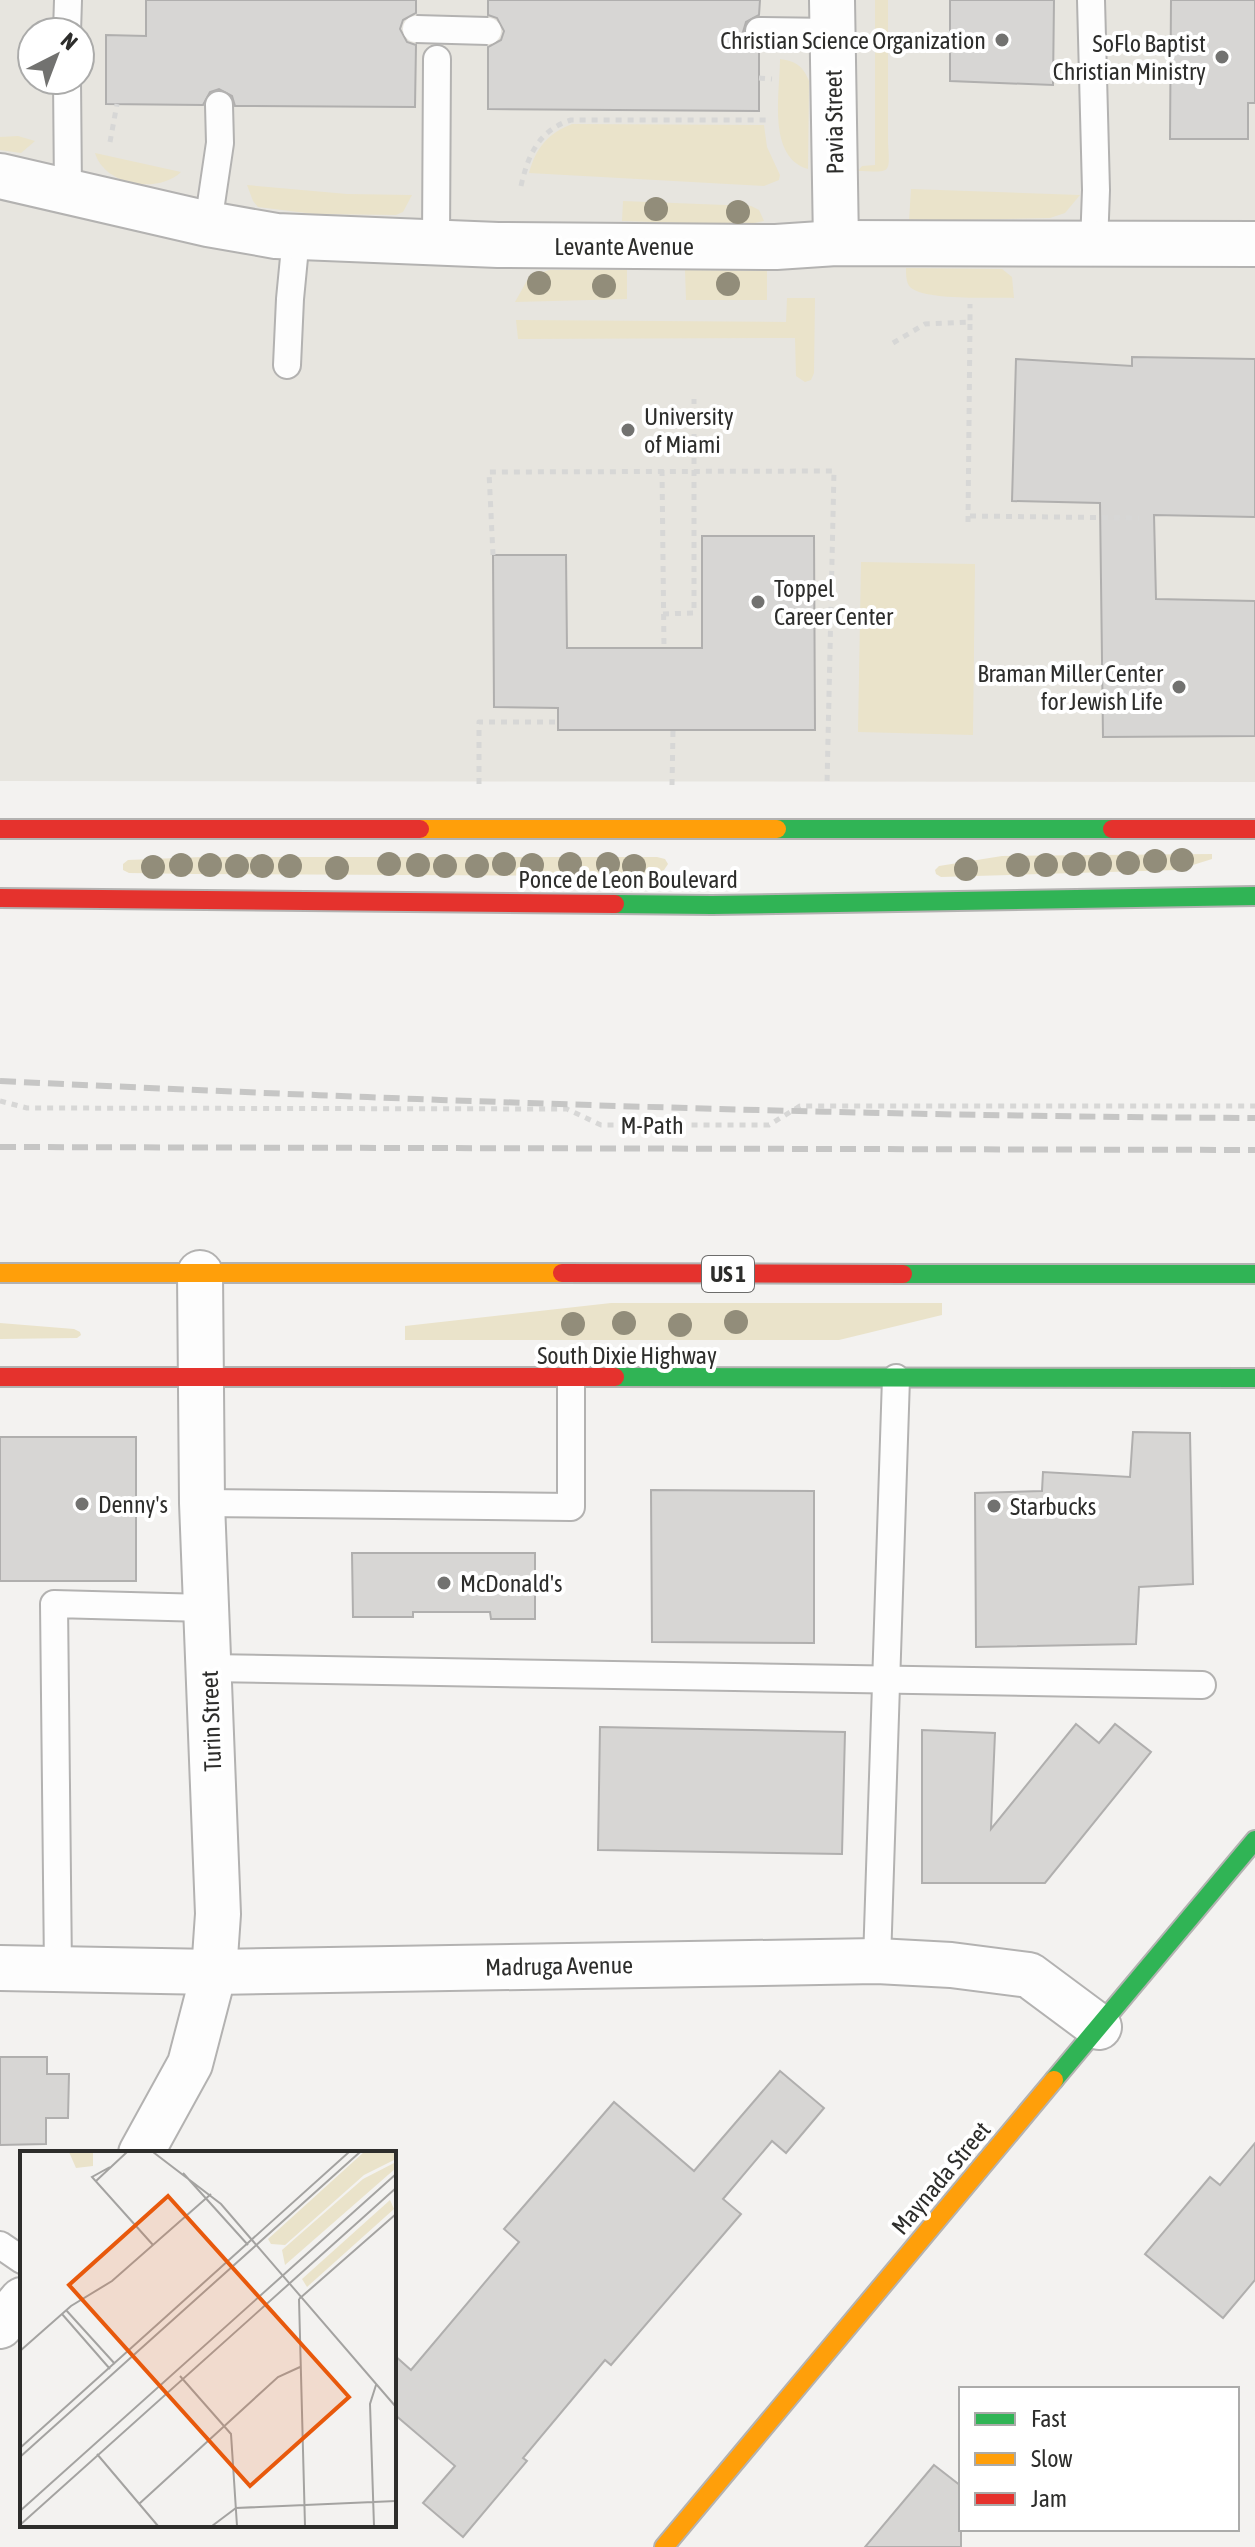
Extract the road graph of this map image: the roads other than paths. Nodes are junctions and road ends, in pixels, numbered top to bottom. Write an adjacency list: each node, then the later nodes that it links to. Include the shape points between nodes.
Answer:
1 (1091, 0): 16 (lane)
2 (833, 16): 5 (lane); 14 (street, Pavia Street)
3 (416, 29): 4 (lane, bridge)
4 (488, 31)
5 (759, 31)
6 (437, 59): 13 (lane)
7 (67, 96): 10 (lane)
8 (219, 105): 11 (lane, via 220,143)
9 (0, 176): 10 (street, Levante Avenue)
10 (68, 192): 11 (street, Levante Avenue)
11 (208, 224): 12 (street, Levante Avenue)
12 (296, 237): 13 (street, Levante Avenue); 17 (lane)
13 (436, 242): 14 (street, Levante Avenue, via 776,247)
14 (836, 243): 16 (street, Levante Avenue)
15 (1255, 244): 16 (street, Levante Avenue)
16 (1094, 245)
17 (287, 365)
18 (0, 829): 19 (main road, Ponce de Leon Boulevard)
19 (1255, 829)
20 (1255, 896): 21 (main road, Ponce de Leon Boulevard, via 712,905)
21 (0, 898)
22 (0, 1273): 23 (main road, US 1)
23 (200, 1273): 24 (main road, US 1); 26 (street, Turin Street)
24 (1255, 1274)
25 (0, 1377): 26 (main road, South Dixie Highway)
26 (200, 1378): 29 (main road, South Dixie Highway); 30 (street, Turin Street)
27 (896, 1378): 28 (main road, South Dixie Highway); 29 (main road, South Dixie Highway); 33 (lane)
28 (1255, 1378)
29 (571, 1379): 30 (lane, via 571,1507)
30 (202, 1503): 31 (street, Turin Street)
31 (206, 1608): 32 (street, Turin Street); 38 (lane, via 54,1604)
32 (208, 1668): 33 (lane); 39 (street, Turin Street, via 218,1914)
33 (885, 1680): 34 (lane); 36 (lane)
34 (1202, 1685)
35 (1255, 1840): 40 (main road, Maynada Street)
36 (877, 1961): 39 (street, Madruga Avenue); 40 (street, Madruga Avenue, via 1029,1975)
37 (0, 1968): 38 (street, Madruga Avenue)
38 (58, 1969): 39 (street, Madruga Avenue)
39 (214, 1972): 41 (street, Turin Street, via 190,2064)
40 (1099, 2027): 46 (main road, Maynada Street)
41 (142, 2151)
42 (0, 2245): 43 (lane)
43 (20, 2259)
44 (20, 2302): 45 (street)
45 (0, 2326)
46 (664, 2547)

